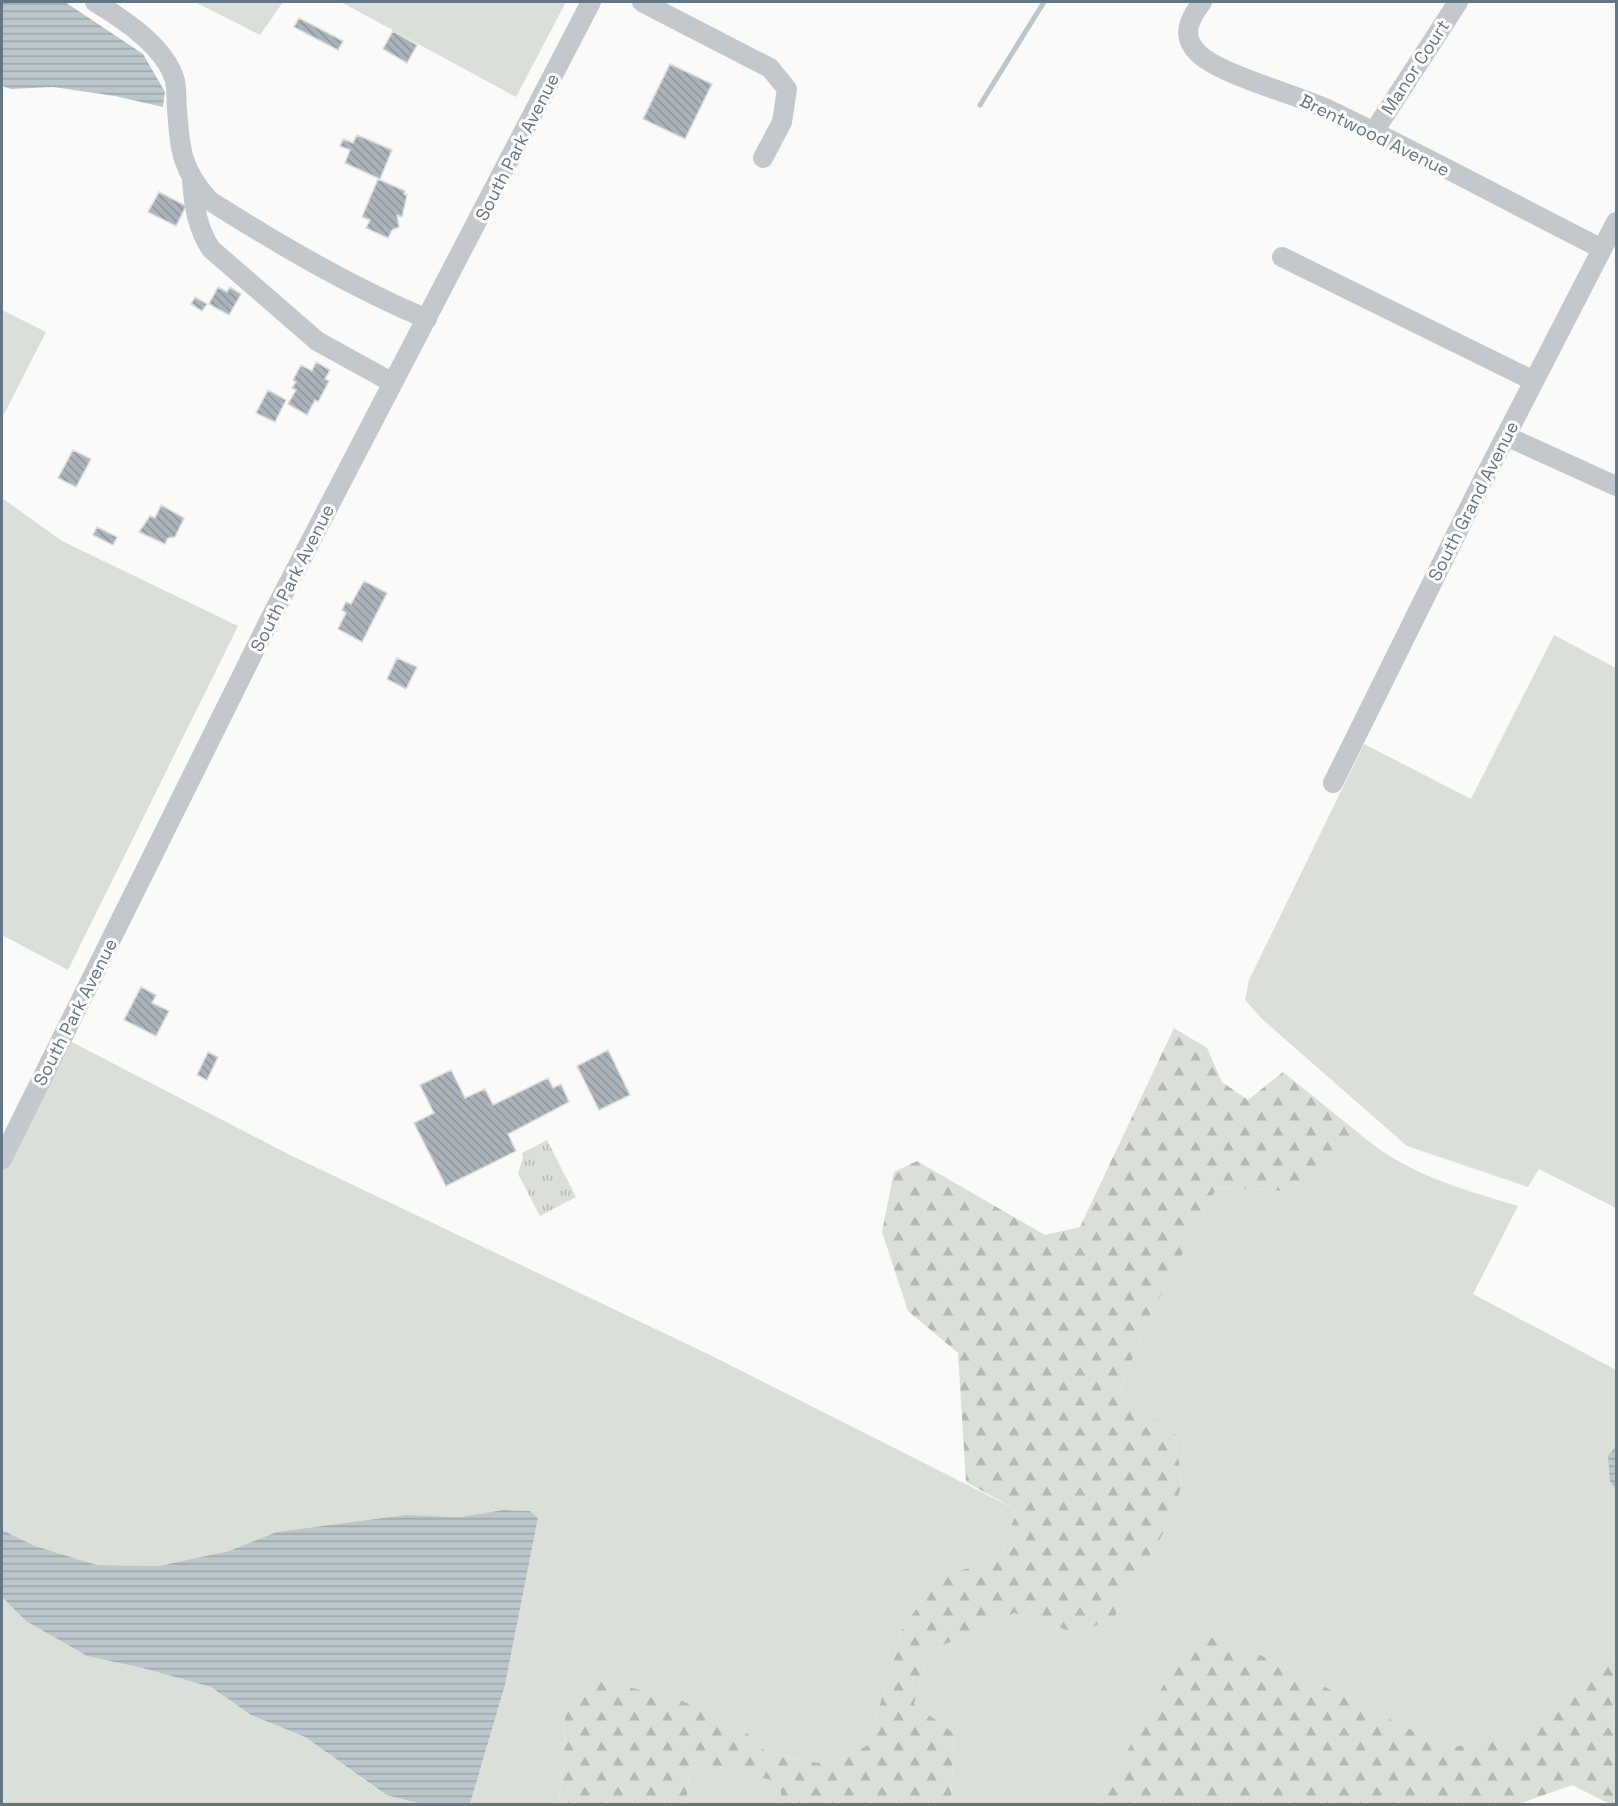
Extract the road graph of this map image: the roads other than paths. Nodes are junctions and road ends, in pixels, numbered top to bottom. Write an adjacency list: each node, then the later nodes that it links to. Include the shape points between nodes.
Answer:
1 (95, 2): 8 (street, via 139,31 160,55 175,81 179,146)
2 (591, 2): 12 (street, South Park Avenue)
3 (642, 2): 7 (street, via 770,68 787,89 782,122)
4 (1202, 2): 6 (street, Brentwood Avenue, via 1187,27 1197,53 1229,70 1326,108)
5 (1458, 2): 6 (street, Manor Court)
6 (1373, 133): 10 (street, Brentwood Avenue)
7 (763, 158)
8 (192, 181): 12 (street, via 210,201 242,221 369,293); 14 (street, via 195,209 210,249 317,341)
9 (1617, 222): 10 (street, South Grand Avenue)
10 (1602, 249): 13 (street, South Grand Avenue)
11 (1282, 257): 13 (street)
12 (427, 319): 14 (street, South Park Avenue)
13 (1534, 381): 15 (street, South Grand Avenue)
14 (393, 383): 18 (street, South Park Avenue, via 269,621)
15 (1506, 436): 16 (street); 17 (street, South Grand Avenue)
16 (1617, 486)
17 (1332, 783)
18 (2, 1159)

